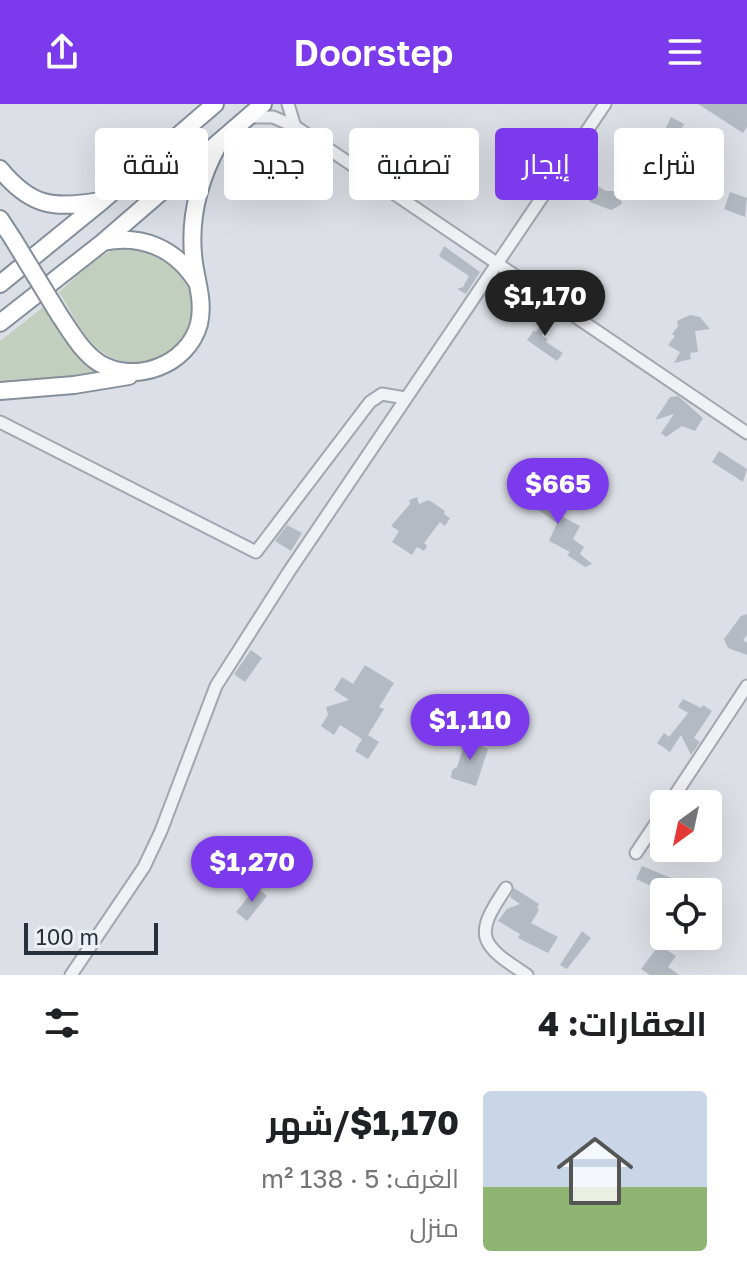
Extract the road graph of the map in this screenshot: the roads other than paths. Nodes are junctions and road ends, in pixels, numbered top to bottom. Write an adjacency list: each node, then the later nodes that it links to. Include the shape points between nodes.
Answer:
1 (215, 104): 9 (highway)
2 (263, 104): 5 (highway)
3 (288, 104): 6 (street)
4 (605, 104): 12 (street)
5 (249, 117): 6 (street, via 273,117); 7 (highway)
6 (296, 127): 12 (street)
7 (218, 145): 11 (highway); 14 (highway, via 193,215)
8 (0, 169): 9 (highway, via 38,202 63,206)
9 (102, 201): 13 (highway)
10 (0, 219): 16 (highway, bridge, via 60,316 95,360 117,371)
11 (102, 243): 14 (highway, via 128,239 154,244 177,257); 15 (highway)
12 (496, 265): 18 (street); 20 (street)
13 (0, 284)
14 (200, 289): 16 (highway, via 198,326 188,345)
15 (0, 323)
16 (147, 371): 17 (highway)
17 (0, 391)
18 (405, 398): 19 (street, via 382,394 370,402 256,552); 26 (street, via 216,686 144,867)
19 (0, 422)
20 (747, 433)
21 (747, 686): 22 (street)
22 (678, 790)
23 (650, 832): 24 (street)
24 (636, 853)
25 (506, 888): 27 (street, via 485,923 486,940 499,957)
26 (71, 975)
27 (527, 975)

